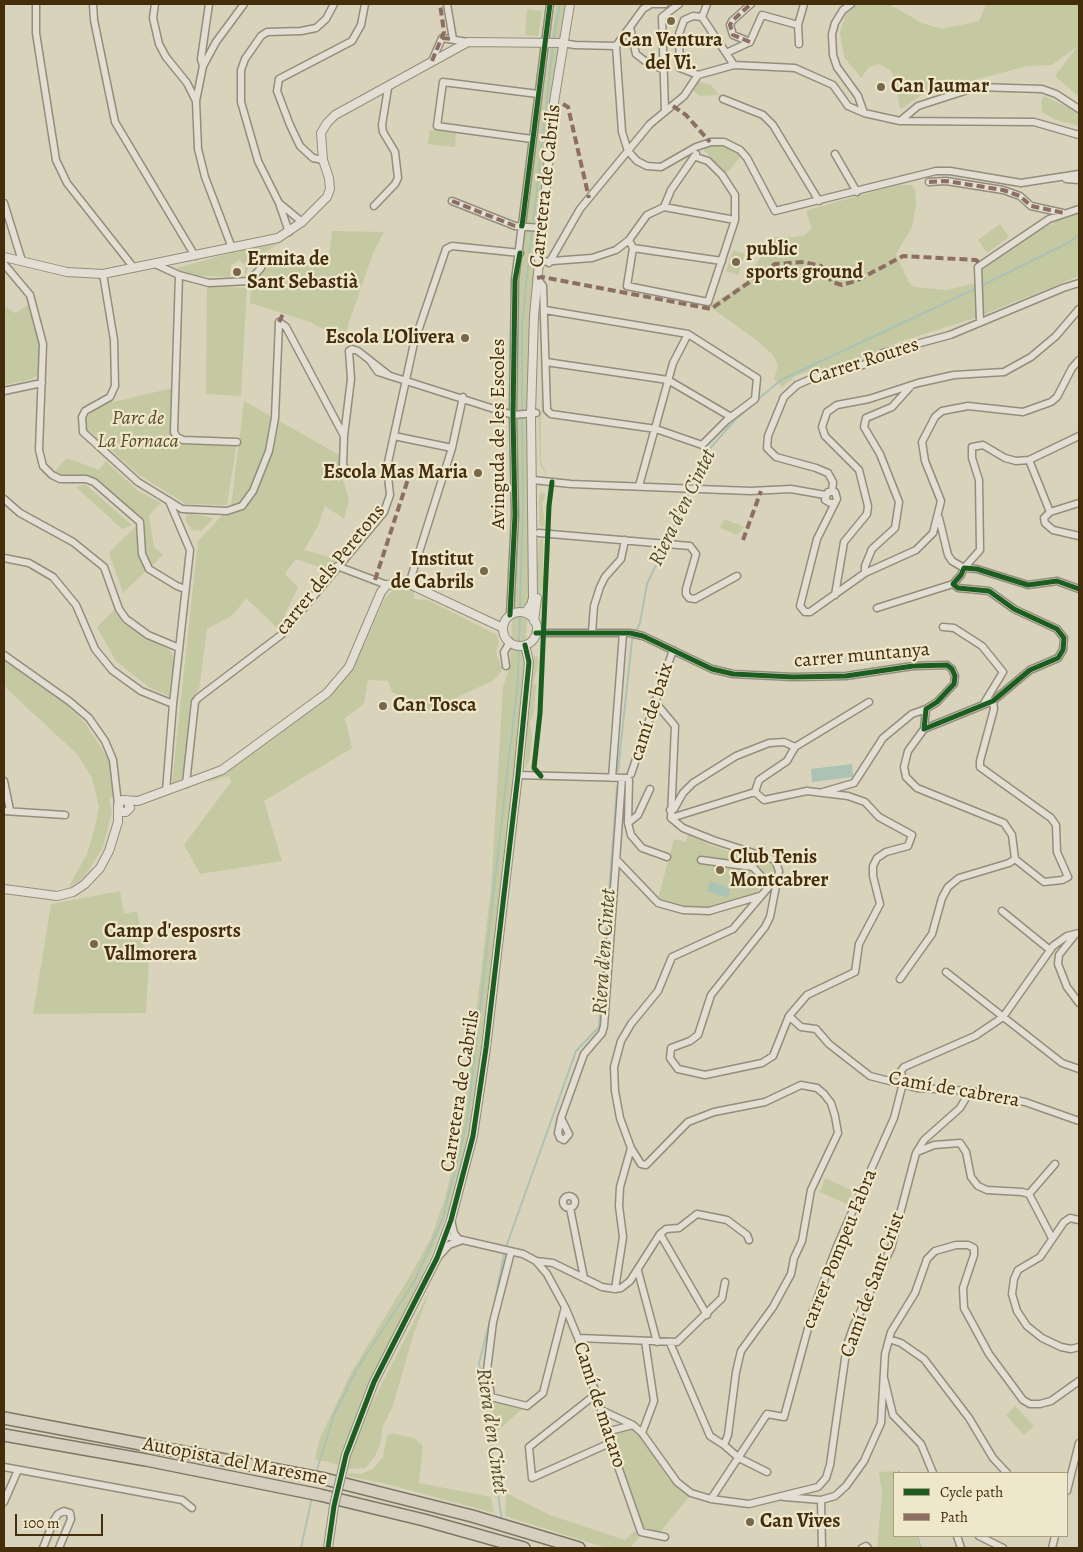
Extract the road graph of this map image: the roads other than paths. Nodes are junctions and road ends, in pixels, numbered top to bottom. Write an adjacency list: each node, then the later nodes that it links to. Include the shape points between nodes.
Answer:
1 (36, 4): 78 (street, via 36,33 56,160 67,183)
2 (93, 4): 70 (street, via 115,122)
3 (155, 4): 36 (street, via 153,18 159,44 187,82)
4 (209, 4): 30 (street, via 201,59)
5 (244, 4): 30 (street)
6 (334, 4): 56 (street, via 326,19 316,28 267,32 261,36 241,70 240,94 248,129 258,161)
7 (365, 4): 47 (street, via 361,25 352,40 279,79 277,90 300,146 313,158)
8 (447, 4): 20 (street)
9 (550, 4): 23 (street, Avinguda de les Escoles)
10 (570, 4): 24 (street, Carretera de Cabrils)
11 (665, 4): 19 (street, via 647,6)
12 (679, 4): 31 (street, via 662,17)
13 (707, 4): 17 (street)
14 (751, 4): 22 (street, via 730,25 733,35)
15 (804, 4): 18 (street)
16 (851, 4): 39 (street, via 835,23 832,55 858,96)
17 (702, 17): 27 (street); 32 (street, via 693,16 683,21 679,34 680,68)
18 (798, 25): 22 (street, via 762,15); 25 (street)
19 (630, 27): 26 (street); 31 (street, via 636,54)
20 (453, 39): 21 (street); 28 (street, via 442,38)
21 (468, 42): 23 (street); 28 (street)
22 (750, 42): 27 (street)
23 (546, 43): 24 (street); 34 (street, Avinguda de les Escoles)
24 (561, 43): 26 (street); 64 (street, Carretera de Cabrils)
25 (799, 44)
26 (616, 46): 44 (street, via 618,102)
27 (726, 53): 29 (street)
28 (432, 61): 33 (street)
29 (734, 65): 32 (street); 39 (street, via 805,71 833,85 846,104)
30 (203, 66): 36 (street)
31 (664, 70): 38 (street)
32 (698, 75): 38 (street, via 684,96)
33 (388, 88): 47 (street, via 327,123 322,133); 57 (street, via 382,125 395,152 398,178)
34 (538, 94): 42 (street, Avinguda de les Escoles); 42 (street, via 443,82 437,126)
35 (723, 99): 54 (street, via 763,114 786,144)
36 (196, 101): 67 (street, via 198,149 205,177)
37 (1079, 109): 40 (street, via 1042,89 977,87 918,106)
38 (665, 111): 44 (street)
39 (864, 113): 40 (street)
40 (900, 121): 41 (street, via 1034,122)
41 (1079, 135)
42 (532, 139): 63 (street, Avinguda de les Escoles)
43 (696, 148): 44 (street, via 661,167 647,166); 46 (street); 54 (street, via 711,142 724,142 740,150 775,211)
44 (628, 151): 75 (street, via 580,209)
45 (835, 154): 52 (street)
46 (696, 156): 58 (street, via 680,174); 61 (street, via 708,161 722,175 735,195)
47 (323, 160): 62 (street, via 330,189 327,197)
48 (1079, 174): 49 (street)
49 (1054, 179): 50 (street); 52 (street, via 1021,183 950,171)
50 (1079, 180)
51 (929, 182): 60 (street, via 946,181 1003,190 1020,196 1031,206)
52 (857, 192): 54 (street)
53 (452, 201): 63 (street, via 515,226)
54 (819, 202)
55 (4, 203): 72 (street)
56 (279, 203): 62 (street); 65 (street)
57 (374, 206)
58 (664, 208): 61 (street); 66 (street, via 647,215)
59 (1079, 209): 60 (street)
60 (1064, 213): 87 (street, via 1021,237 977,270)
61 (735, 220): 73 (street)
62 (302, 222): 65 (street)
63 (524, 226): 64 (street); 69 (street, Avinguda de les Escoles)
64 (540, 228): 74 (street, Carretera de Cabrils)
65 (289, 232): 67 (street, via 278,238)
66 (629, 240): 68 (street); 75 (street, via 608,255)
67 (236, 247): 70 (street)
68 (633, 248): 73 (street); 73 (street, via 626,286 708,302)
69 (520, 252): 92 (street, carrer dels Peretons, via 452,246 446,249); 99 (street, Avinguda de les Escoles, via 515,280)
70 (195, 256): 77 (street)
71 (4, 257): 72 (street)
72 (22, 261): 80 (street, via 67,272)
73 (722, 261)
74 (538, 262): 75 (street); 82 (street, Carretera de Cabrils)
75 (549, 262)
76 (4, 264): 94 (street, via 30,295 44,344)
77 (155, 264): 78 (street); 81 (street)
78 (134, 268): 80 (street)
79 (262, 268): 81 (street, via 249,281 242,282 209,283)
80 (104, 274): 114 (street, via 114,340 115,386 110,397 85,411 83,432 138,482)
81 (179, 275): 105 (street, via 174,432 184,440)
82 (537, 278): 85 (street, via 543,286); 98 (street, Carretera de Cabrils)
83 (1079, 283): 87 (street, Carrer Roures)
84 (1079, 309): 95 (street, via 1056,336 1004,372 954,375)
85 (545, 310): 89 (street); 91 (street)
86 (283, 314): 88 (street)
87 (980, 321): 111 (street, Carrer Roures, via 950,335 883,353 863,365 824,373 797,385 784,397 768,436 767,448 776,457 828,473 833,482)
88 (279, 322): 102 (street, via 286,327); 114 (street, via 275,418 268,451 253,491 242,506 227,511 182,509)
89 (688, 334): 93 (street); 100 (street, via 757,378 755,399)
90 (1079, 360): 118 (street, via 1051,402 1023,412 968,406 949,408 935,417 922,442 922,452 940,495)
91 (546, 362): 93 (street); 101 (street, via 547,410 556,417)
92 (405, 380): 97 (street); 102 (street, via 378,372 369,359 352,349 349,352 348,424); 103 (street, carrer dels Peretons)
93 (668, 380): 100 (street); 101 (street)
94 (42, 383): 96 (street); 130 (street, via 39,453 44,466 60,479 92,481 108,494 140,522 142,554 147,566 158,576)
95 (910, 386): 125 (street, via 892,407 866,418 864,427 880,454 899,502 895,528 872,550); 132 (street, via 837,405 827,412 823,420 825,436 859,470 868,506 867,514 844,542)
96 (4, 391)
97 (463, 397): 99 (street); 106 (street)
98 (532, 413): 99 (street); 109 (street, Carretera de Cabrils)
99 (515, 415): 135 (street, Avinguda de les Escoles)
100 (731, 417): 101 (street, via 702,445)
101 (656, 429): 110 (street)
102 (344, 436): 108 (street, via 343,465)
103 (394, 436): 106 (street); 123 (street, carrer dels Peretons, via 387,467 390,483 388,504 380,518)
104 (1079, 436): 107 (street)
105 (237, 442)
106 (452, 448): 127 (street)
107 (1029, 460): 117 (street); 124 (street, via 1005,458 983,445 972,447 979,480 980,550)
108 (346, 470)
109 (535, 480): 110 (street); 119 (street, Carretera de Cabrils); 134 (street, Carretera de Cabrils, via 533,598)
110 (640, 486): 112 (street, via 761,491 791,489)
111 (832, 491): 112 (street); 115 (street, via 838,497)
112 (825, 495): 115 (street, via 827,502)
113 (4, 499): 144 (street, via 20,513 73,542 104,567 119,609 126,619 148,635)
114 (169, 501): 130 (street, via 190,550)
115 (834, 503): 132 (street, via 817,539 801,609 810,612)
116 (1079, 503): 117 (street)
117 (1050, 512): 120 (street, via 1044,518 1048,527)
118 (939, 517): 124 (street, via 948,555); 125 (street, via 933,533 922,546)
119 (539, 533): 121 (street); 136 (street, Carretera de Cabrils)
120 (1079, 536)
121 (625, 540): 126 (street, via 690,546 696,554 686,589 689,598 695,599); 140 (street, via 621,559 600,587 594,606)
122 (4, 558): 151 (street, via 29,563 53,577 76,605 95,649 112,670 141,691)
123 (337, 566): 129 (street); 160 (street, carrer dels Peretons, via 281,634 195,702)
124 (964, 568): 128 (street); 131 (street, via 1028,585 1050,581)
125 (865, 573): 132 (street)
126 (737, 576)
127 (409, 584): 129 (street); 138 (street)
128 (953, 584): 133 (street); 149 (street, via 958,588 989,591 1014,609 1057,629 1064,638 1058,658 1019,678)
129 (387, 585): 160 (street, via 348,667 327,693 222,770)
130 (185, 589): 144 (street)
131 (1079, 589)
132 (835, 595)
133 (877, 608)
134 (525, 613): 135 (street); 136 (street)
135 (510, 615): 138 (street)
136 (534, 621): 139 (street)
137 (943, 627): 152 (street, via 954,628 982,646 1003,672)
138 (503, 628): 142 (street)
139 (536, 633): 140 (street, carrer muntanya); 143 (street)
140 (592, 633): 141 (street, carrer muntanya)
141 (623, 633): 145 (street, carrer muntanya, via 644,636); 158 (street)
142 (510, 642): 143 (street); 147 (street, via 504,652)
143 (525, 645): 156 (street, Carretera de Cabrils, via 529,662)
144 (179, 648): 151 (street)
145 (673, 650): 148 (street, camí de baix); 153 (street, carrer muntanya, via 712,669 741,675 846,676 913,666 947,665 956,676 954,684)
146 (4, 655): 166 (street, via 89,718 113,760)
147 (506, 666)
148 (654, 701): 157 (street, camí de baix); 169 (street, via 676,726)
149 (993, 701): 152 (street); 176 (street, via 994,709 980,768 1051,818 1056,825 1057,852 1068,877 1044,882)
150 (869, 702): 155 (street)
151 (173, 704): 162 (street)
152 (983, 705): 154 (street)
153 (926, 709): 154 (street); 164 (street, via 912,714 883,738 854,783)
154 (924, 729): 176 (street, via 908,751 904,767 906,778 916,788 1004,823 1012,835)
155 (795, 747): 163 (street, via 787,761 759,780); 169 (street, via 784,742 769,743 736,756 693,783)
156 (518, 775): 158 (street); 202 (street, Carretera de Cabrils, via 473,1136)
157 (627, 777): 158 (street); 173 (street); 175 (street, camí de baix)
158 (612, 778)
159 (4, 781): 167 (street)
160 (186, 784): 162 (street)
161 (650, 789): 173 (street, via 638,815)
162 (166, 791): 165 (street)
163 (755, 792): 164 (street, via 764,800 807,791); 171 (street)
164 (820, 792): 190 (street, via 865,802 879,817 912,834 908,846 886,852 877,858 873,866 880,904 859,944 855,972 807,995)
165 (138, 800): 166 (street); 168 (street)
166 (122, 802): 168 (street); 168 (street, via 121,812); 172 (street)
167 (7, 810): 170 (street)
168 (128, 810): 172 (street)
169 (670, 810): 171 (street)
170 (65, 815)
171 (671, 818): 178 (street, via 683,828 705,837 775,860)
172 (118, 822): 180 (street, via 100,868 73,892 58,896)
173 (628, 823): 174 (street, via 631,835 642,848)
174 (667, 858)
175 (616, 859): 182 (street, via 658,903 684,910 709,911); 195 (street, camí de baix, via 604,1026 584,1054)
176 (1015, 859): 188 (street, via 959,878 948,887 932,934)
177 (701, 860): 179 (street, via 753,868)
178 (779, 874): 179 (street); 190 (street, via 765,927 711,995 698,1035 671,1048 672,1063 681,1070 705,1075 762,1063 777,1051)
179 (769, 885): 181 (street)
180 (4, 889)
181 (760, 896): 182 (street); 183 (street)
182 (739, 902): 183 (street)
183 (748, 911): 197 (street, via 730,931 672,957 658,991 631,1024 622,1041 614,1067 615,1091)
184 (1002, 911): 186 (street)
185 (1078, 934): 186 (street, via 1066,936); 189 (street, via 1070,939 1059,956 1058,964 1067,988)
186 (1050, 950): 191 (street)
187 (946, 972): 191 (street)
188 (900, 979)
189 (1079, 1003)
190 (789, 1016): 193 (street, Camí de cabrera, via 801,1027 816,1029 829,1044 870,1076)
191 (1003, 1017): 192 (street, via 1062,1063); 193 (street, via 975,1036 904,1067 901,1071)
192 (1079, 1069)
193 (903, 1083): 194 (street, Camí de cabrera, via 917,1088); 240 (street, carrer Pompeu Fabra, via 894,1118 837,1246 813,1310 784,1417 768,1414)
194 (970, 1091): 196 (street, Camí de cabrera, via 1025,1102); 198 (street, Camí de Sant Crist, via 960,1108 924,1140)
195 (561, 1118)
196 (1079, 1121)
197 (631, 1148): 215 (street, via 620,1188 623,1237); 239 (street, via 641,1164 646,1165 688,1122 714,1112 766,1102 801,1086 817,1088 831,1103 838,1133 810,1190 802,1241 791,1274 773,1307 741,1351)
198 (916, 1153): 200 (street, via 934,1144 960,1143 966,1152 971,1177 978,1186 987,1190); 247 (street, Camí de Sant Crist, via 891,1248 847,1345 826,1478 818,1487)
199 (1055, 1164): 200 (street)
200 (1029, 1194): 206 (street)
201 (570, 1208): 213 (street)
202 (451, 1220): 205 (street, Carretera de Cabrils); 207 (street)
203 (1079, 1220): 206 (street, via 1070,1218)
204 (660, 1234): 208 (street, via 702,1214 727,1220); 212 (street); 217 (street)
205 (445, 1236): 207 (street); 210 (street, Carretera de Cabrils)
206 (1052, 1238): 223 (street, via 1040,1258 1018,1270 1012,1294 1028,1326 1042,1338 1061,1347)
207 (460, 1240): 209 (street); 210 (street, via 449,1245)
208 (749, 1240)
209 (511, 1252): 211 (street); 216 (street, via 492,1322 487,1370 491,1397 527,1406 544,1393)
210 (438, 1258): 252 (street, Carretera de Cabrils, bridge, via 374,1382 346,1455)
211 (536, 1261): 213 (street, via 553,1263); 216 (street, Camí de mataro)
212 (638, 1270): 215 (street, via 630,1281); 221 (street)
213 (584, 1278): 215 (street)
214 (725, 1282): 217 (street, via 722,1298)
215 (615, 1289)
216 (565, 1307): 218 (street, Camí de mataro)
217 (707, 1315): 222 (street, via 677,1342)
218 (578, 1338): 220 (street); 226 (street, Camí de mataro)
219 (889, 1339): 224 (street); 225 (street, via 914,1293 926,1260 935,1251 968,1245 974,1248 974,1255 963,1288 964,1308 989,1354 1015,1390 1030,1404 1040,1404 1060,1396); 245 (street, via 924,1359)
220 (644, 1341): 221 (street); 235 (street, via 654,1401)
221 (657, 1342): 222 (street)
222 (670, 1342): 239 (street, via 710,1436)
223 (1079, 1347)
224 (883, 1377): 227 (street); 228 (street)
225 (1079, 1381)
226 (596, 1394): 229 (street, Camí de mataro); 237 (street, via 529,1447 532,1478)
227 (889, 1396): 228 (street); 230 (street)
228 (881, 1398): 232 (street)
229 (601, 1410): 233 (street, Camí de Sant Crist); 234 (street, Camí de mataro)
230 (893, 1415): 232 (street); 244 (street, via 921,1444)
231 (4, 1418): 261 (highway, Autopista del Maresme, via 325,1479 472,1516)
232 (881, 1423): 249 (street, via 864,1461 846,1486 835,1496)
233 (633, 1426): 234 (street); 235 (street, Camí de Sant Crist)
234 (606, 1432): 237 (street, Camí de mataro)
235 (642, 1433): 248 (street, Camí de Sant Crist, via 677,1482)
236 (4, 1435): 255 (highway, Autopista del Maresme, via 320,1495)
237 (610, 1443): 253 (street, Camí de mataro, via 641,1532)
238 (1079, 1443): 246 (street)
239 (724, 1444): 240 (street)
240 (739, 1458): 243 (street); 248 (street, carrer Pompeu Fabra)
241 (4, 1467): 242 (street)
242 (18, 1470): 250 (street); 251 (street, via 182,1500)
243 (767, 1472)
244 (933, 1472)
245 (1006, 1472)
246 (1068, 1484)
247 (778, 1496): 248 (street, Camí de Sant Crist, via 749,1504); 249 (street)
248 (711, 1499)
249 (821, 1500): 262 (street)
250 (4, 1502)
251 (192, 1508)
252 (329, 1528): 258 (street); 259 (street, Carretera de Cabrils); 260 (street)
253 (665, 1537)
254 (981, 1537): 265 (street)
255 (518, 1546)
256 (43, 1548): 257 (street, via 54,1520 64,1511 70,1513 71,1519)
257 (59, 1548)
258 (322, 1548)
259 (328, 1548)
260 (333, 1548)
261 (579, 1548)
262 (822, 1548)
263 (862, 1548): 264 (street)
264 (868, 1548)
265 (1003, 1548)

